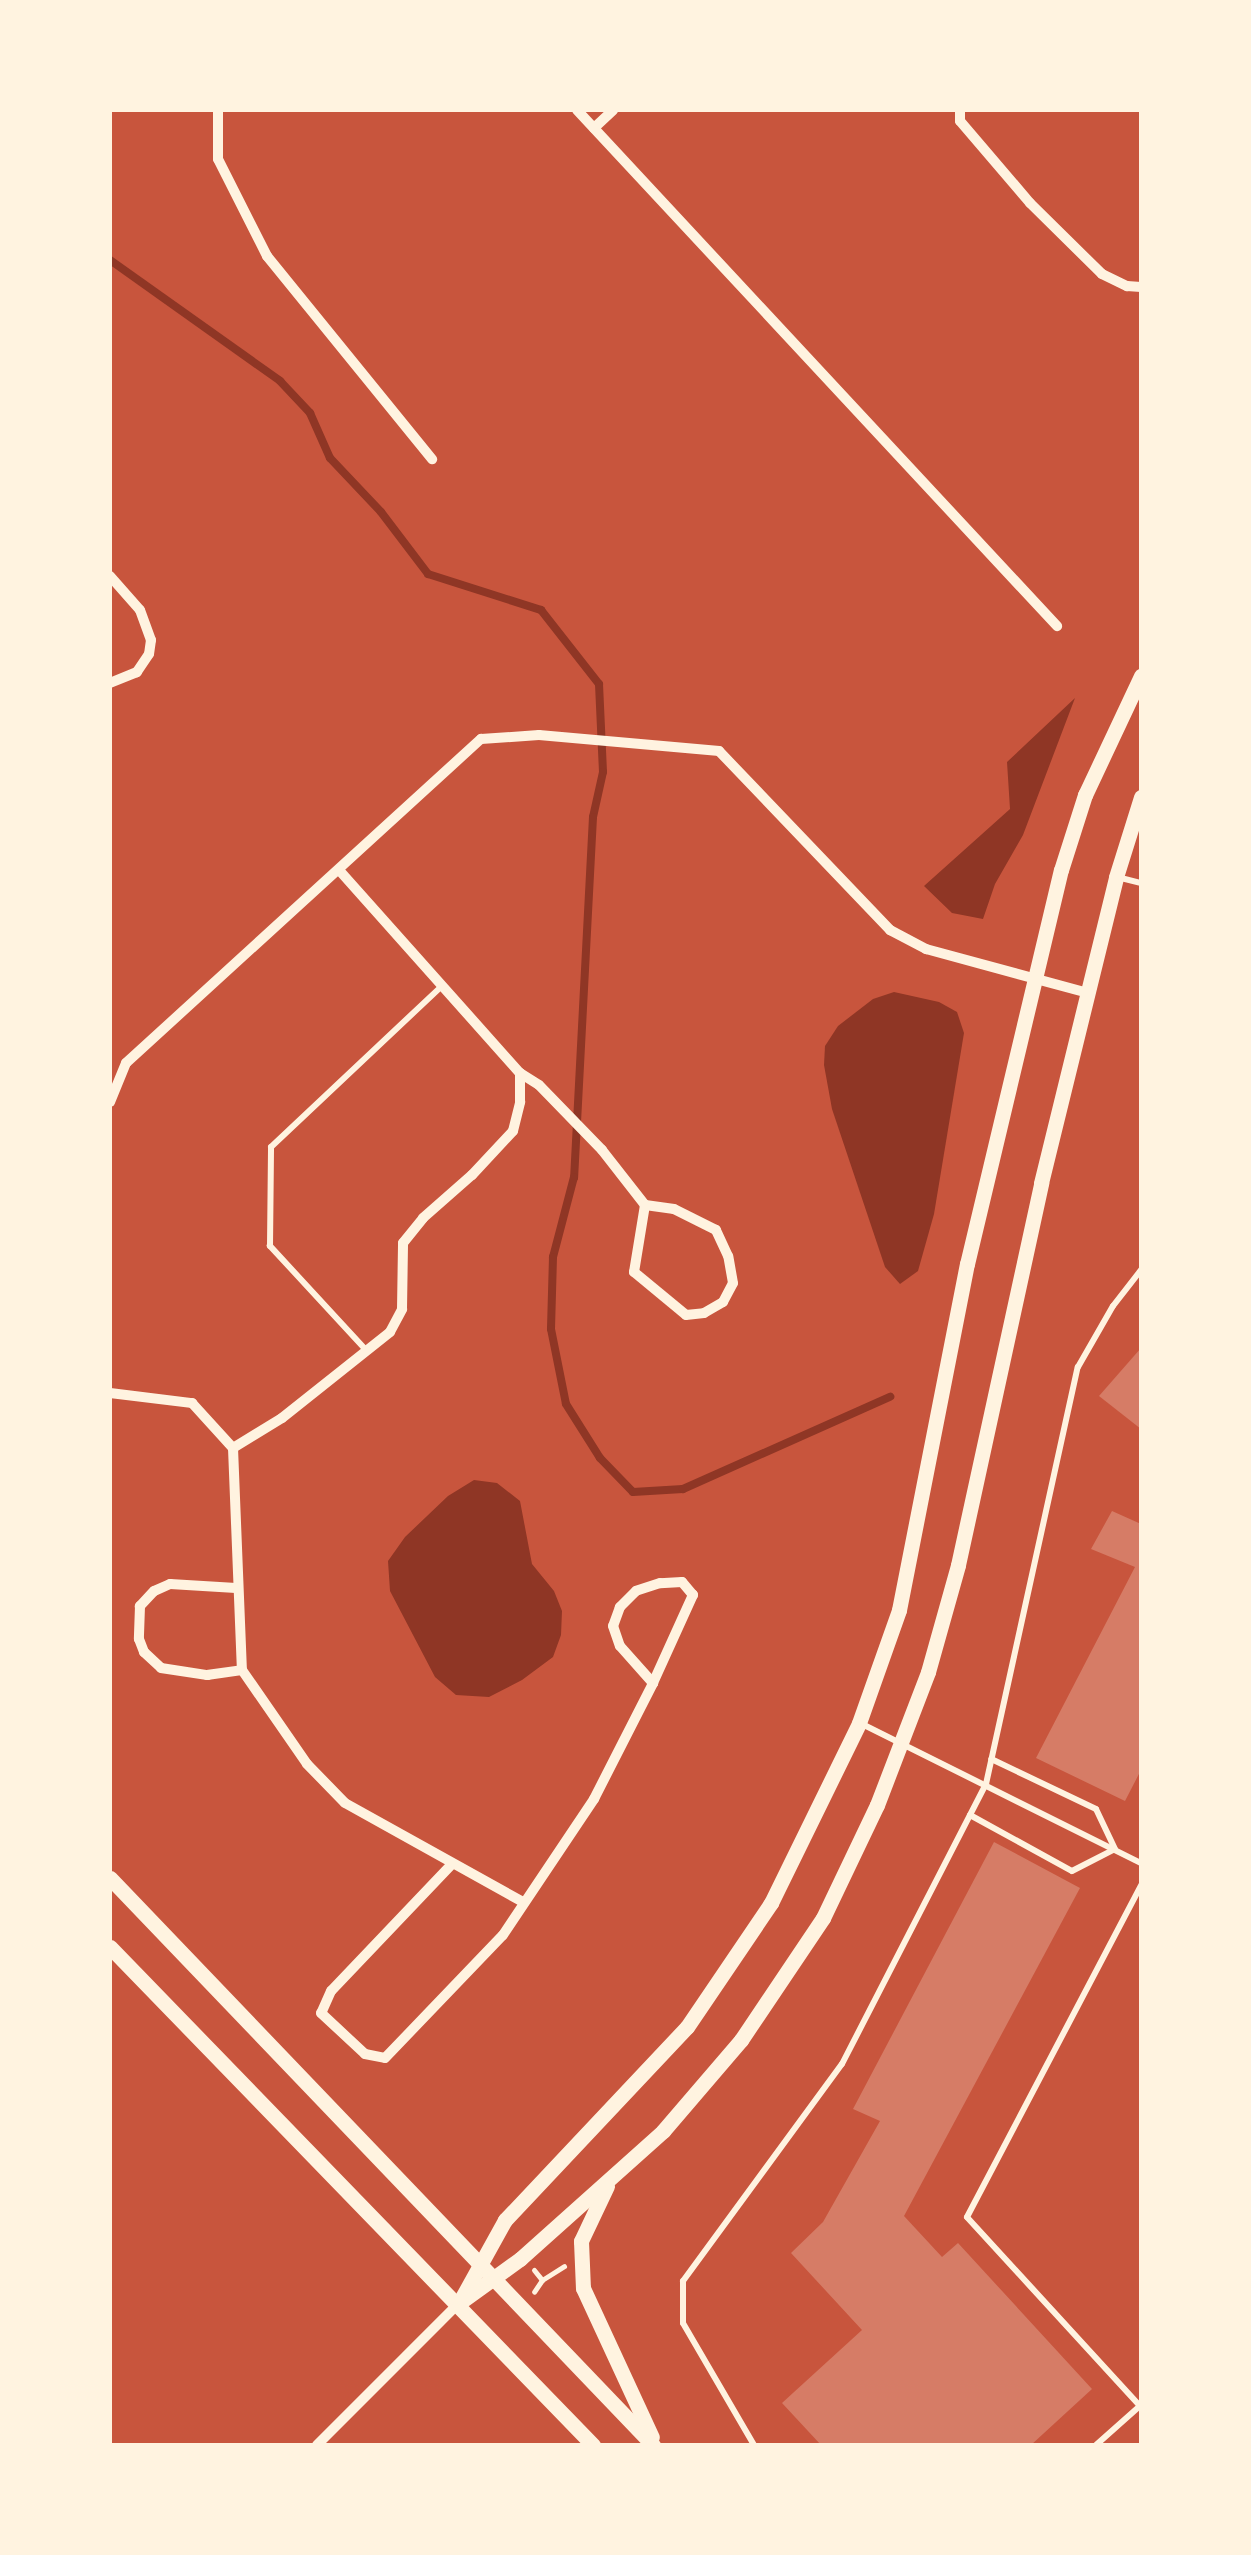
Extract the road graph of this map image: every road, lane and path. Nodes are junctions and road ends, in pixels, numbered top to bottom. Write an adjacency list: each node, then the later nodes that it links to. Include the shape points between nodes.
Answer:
1 (218, 110): 7 (street, via 218,159 268,256)
2 (576, 110): 5 (street)
3 (613, 110): 5 (street)
4 (960, 110): 6 (street, via 960,121 1030,203 1102,274)
5 (594, 128): 9 (street)
6 (1141, 287)
7 (432, 459)
8 (110, 576): 11 (street, via 140,610 151,640 137,672)
9 (1057, 626)
10 (1141, 676): 16 (street, via 1085,795)
11 (110, 683)
12 (1141, 797): 14 (street)
13 (340, 870): 16 (street, via 481,739 539,734 719,752 890,930 926,950); 17 (street); 20 (street, via 126,1063)
14 (1116, 876): 15 (lane); 18 (street)
15 (1141, 883)
16 (1037, 978): 18 (street); 29 (street, via 967,1264 900,1610)
17 (442, 986): 19 (street); 23 (lane, via 270,1147 270,1246)
18 (1088, 992): 30 (street, via 958,1565)
19 (520, 1073): 21 (street, via 602,1150); 23 (street, via 513,1131 403,1243 402,1308 390,1332)
20 (110, 1102)
21 (644, 1205): 21 (street, via 634,1272 686,1314 724,1302 733,1283 716,1230 674,1209)
22 (1141, 1270): 31 (lane, via 1078,1367)
23 (367, 1351): 25 (street)
24 (110, 1393): 25 (street, via 192,1404)
25 (233, 1448): 26 (street)
26 (236, 1588): 27 (street); 27 (street, via 170,1584 154,1591 140,1606 139,1639 161,1668 207,1675)
27 (242, 1670): 36 (street, via 328,1789)
28 (654, 1683): 28 (street, via 694,1595 682,1582 636,1591 613,1626 620,1646); 39 (street, via 594,1799)
29 (859, 1722): 30 (lane); 42 (street, via 771,1903 686,2027 505,2220)
30 (903, 1742): 32 (lane); 41 (street, via 823,1918 742,2040)
31 (991, 1759): 32 (lane); 34 (lane, via 1096,1809)
32 (986, 1784): 33 (lane); 34 (lane)
33 (970, 1815): 34 (lane, via 1072,1871); 53 (lane, via 842,2064 683,2282 683,2323)
34 (1115, 1850): 35 (lane)
35 (1141, 1862)
36 (452, 1864): 39 (street); 39 (street, via 332,1990 321,2013 366,2054 385,2058 503,1935)
37 (110, 1878): 42 (street)
38 (1141, 1884): 49 (lane, via 967,2217)
39 (523, 1902)
40 (110, 1947): 48 (street)
41 (614, 2176): 45 (street); 52 (street, via 581,2242 583,2288)
42 (480, 2262): 45 (street); 48 (street)
43 (569, 2263): 46 (path)
44 (532, 2268): 46 (path)
45 (494, 2278): 48 (street); 52 (street)
46 (542, 2280): 47 (path)
47 (534, 2292)
48 (459, 2303): 50 (street); 51 (street)
49 (1140, 2406): 54 (lane)
50 (317, 2445)
51 (592, 2445)
52 (654, 2445)
53 (754, 2445)
54 (1096, 2445)

